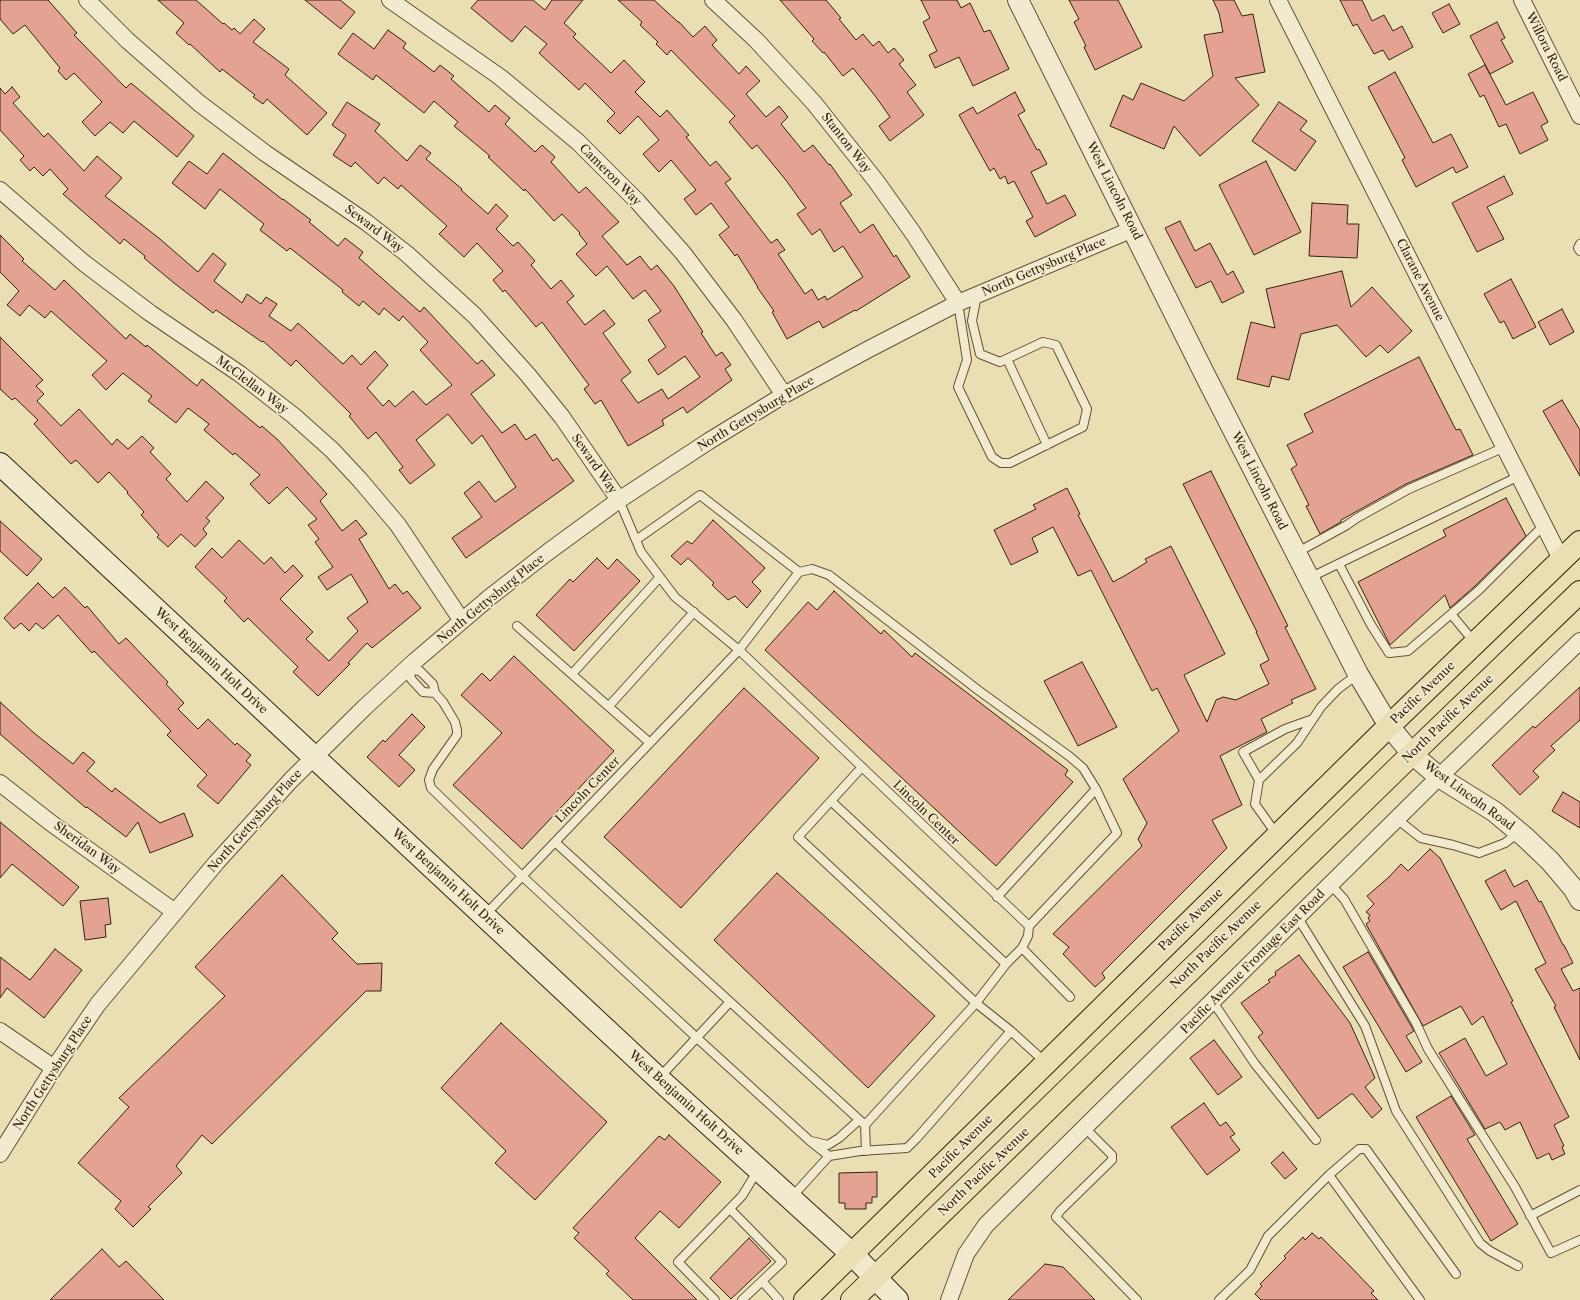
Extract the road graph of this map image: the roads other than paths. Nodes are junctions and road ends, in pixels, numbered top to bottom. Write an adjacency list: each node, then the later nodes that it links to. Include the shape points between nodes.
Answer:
1 (87, 0): 20 (street, Seward Way, via 127,40 199,103 265,153 366,222 407,254 474,315 557,411)
2 (390, 0): 15 (street, Cameron Way, via 500,76 578,142 637,201 683,253 734,320)
3 (713, 0): 13 (street, Stanton Way, via 756,40 814,103 876,181)
4 (1018, 0): 9 (street, West Lincoln Road)
5 (1278, 0): 17 (street, Clarane Avenue)
6 (1522, 0): 7 (street, Willora Road)
7 (1580, 116)
8 (0, 190): 33 (street, McClellan Way, via 84,263 150,313 240,374 294,416 332,450 398,525)
9 (1133, 229): 12 (street, North Gettysburg Place); 24 (street, West Lincoln Road)
10 (1580, 244): 11 (lane)
11 (1580, 251)
12 (977, 295): 13 (street, North Gettysburg Place); 14 (lane, via 972,321 980,354 1000,362)
13 (958, 303): 15 (street, North Gettysburg Place); 16 (lane, via 967,360 958,387 992,457 1001,463 1010,463)
14 (1007, 359): 16 (lane); 16 (lane, via 1043,342 1056,345 1087,409 1083,427)
15 (784, 395): 20 (street, North Gettysburg Place, via 709,440)
16 (1047, 445)
17 (1505, 447): 19 (street, Clarane Avenue); 24 (lane, via 1409,489)
18 (0, 464): 47 (main road, West Benjamin Holt Drive)
19 (1519, 476): 21 (street, Clarane Avenue); 26 (lane)
20 (619, 500): 22 (lane, Lincoln Center); 33 (street, North Gettysburg Place, via 548,552)
21 (1544, 525): 25 (street, Clarane Avenue); 32 (lane, via 1479,590)
22 (636, 540): 27 (lane, via 700,495); 28 (lane, Lincoln Center, via 641,552)
23 (1580, 542): 25 (main road, Pacific Avenue)
24 (1296, 553): 29 (street, West Lincoln Road)
25 (1561, 559): 36 (main road, Pacific Avenue)
26 (1339, 564): 29 (lane); 32 (lane, via 1389,654 1408,651)
27 (799, 572): 37 (lane); 52 (lane, via 812,569 829,575 978,690 1069,756 1083,768)
28 (660, 577): 31 (lane, Lincoln Center, via 675,597); 39 (lane)
29 (1309, 578): 40 (street, West Lincoln Road)
30 (1580, 592): 46 (main road, North Pacific Avenue)
31 (694, 612): 37 (lane, Lincoln Center); 42 (lane)
32 (1451, 614): 36 (lane)
33 (462, 621): 38 (street, North Gettysburg Place)
34 (517, 626): 39 (lane)
35 (1580, 641): 49 (street, Pacific Avenue Frontage East Road)
36 (1475, 643): 44 (main road, Pacific Avenue)
37 (739, 650): 45 (lane, Lincoln Center); 48 (lane, Lincoln Center)
38 (409, 669): 41 (lane, via 420,671 433,684); 41 (lane, via 412,679 423,692); 47 (street, North Gettysburg Place)
39 (572, 674): 42 (lane)
40 (1358, 674): 43 (lane, via 1338,689); 44 (street, West Lincoln Road)
41 (435, 693): 58 (lane, via 444,702 455,722 457,735 433,769 429,784)
42 (608, 706): 45 (lane)
43 (1313, 719): 50 (lane, via 1297,742); 50 (lane, via 1285,729 1243,752)
44 (1389, 726): 46 (street, West Lincoln Road); 56 (main road, Pacific Avenue)
45 (650, 742): 57 (lane, Lincoln Center)
46 (1412, 754): 49 (street, West Lincoln Road); 95 (main road, North Pacific Avenue)
47 (314, 757): 62 (street, North Gettysburg Place); 63 (main road, West Benjamin Holt Drive)
48 (862, 767): 53 (lane); 61 (lane, Lincoln Center)
49 (1439, 777): 54 (street, Pacific Avenue Frontage East Road); 55 (street, West Lincoln Road, via 1495,812)
50 (1259, 780): 56 (lane, via 1255,804)
51 (0, 783): 62 (street, Sheridan Way)
52 (1096, 789): 61 (lane); 65 (lane, via 1117,833)
53 (831, 801): 67 (lane); 71 (lane, via 798,837)
54 (1397, 819): 55 (lane, via 1421,838 1480,853 1505,843); 59 (street, Pacific Avenue Frontage East Road)
55 (1520, 832): 60 (street, West Lincoln Road)
56 (1277, 836): 75 (main road, Pacific Avenue)
57 (555, 842): 58 (lane, Lincoln Center); 70 (lane, Lincoln Center)
58 (522, 876): 63 (lane, Lincoln Center); 74 (lane)
59 (1331, 885): 64 (street, Pacific Avenue Frontage East Road); 90 (lane, via 1344,899 1416,1023 1428,1049 1515,1187)
60 (1578, 890)
61 (997, 897): 65 (lane, Lincoln Center)
62 (174, 912): 76 (street, North Gettysburg Place, via 98,1004)
63 (484, 915): 77 (main road, West Benjamin Holt Drive)
64 (1298, 918): 69 (street, Pacific Avenue Frontage East Road); 93 (lane, via 1365,1026 1396,1111 1480,1242 1490,1251)
65 (1029, 926): 66 (lane, via 1028,936)
66 (1022, 948): 67 (lane); 68 (lane)
67 (1006, 964): 71 (lane)
68 (1070, 997)
69 (1213, 1002): 79 (street, Pacific Avenue Frontage East Road); 80 (lane, via 1255,1064)
70 (730, 1003): 74 (lane); 78 (lane, Lincoln Center)
71 (976, 1004): 73 (lane); 78 (lane)
72 (0, 1031): 76 (street)
73 (1011, 1032): 75 (lane); 82 (lane, via 907,1148)
74 (697, 1038): 77 (lane); 81 (lane)
75 (1045, 1063): 92 (main road, Pacific Avenue)
76 (54, 1068): 83 (street, North Gettysburg Place)
77 (659, 1079): 85 (main road, West Benjamin Holt Drive)
78 (862, 1123): 81 (lane, via 828,1145); 82 (lane)
79 (1085, 1128): 103 (street, Pacific Avenue Frontage East Road, via 986,1225 966,1254); 104 (lane, via 1112,1155 1112,1160 1060,1210 1056,1217)
80 (1316, 1140)
81 (810, 1141): 84 (lane)
82 (866, 1151): 84 (lane)
83 (0, 1154)
84 (829, 1156): 88 (lane)
85 (758, 1169): 88 (main road, West Benjamin Holt Drive); 89 (lane, via 742,1196)
86 (1329, 1175): 94 (lane, via 1359,1149 1366,1149); 105 (lane, via 1268,1236 1250,1270); 106 (lane)
87 (1580, 1190): 90 (lane)
88 (790, 1199): 92 (main road, West Benjamin Holt Drive)
89 (730, 1209): 96 (lane, via 782,1262); 97 (lane, via 678,1262)
90 (1530, 1216): 91 (lane, via 1551,1253)
91 (1580, 1240)
92 (853, 1255): 95 (main road, West Benjamin Holt Drive); 100 (main road, Pacific Avenue)
93 (1518, 1266)
94 (1456, 1274)
95 (875, 1278): 101 (main road, North Pacific Avenue); 102 (main road, West Benjamin Holt Drive)
96 (762, 1281): 98 (lane); 99 (lane)
97 (715, 1300)
98 (742, 1300)
99 (779, 1300)
100 (805, 1300)
101 (852, 1300)
102 (897, 1300)
103 (949, 1300)
104 (1137, 1300)
105 (1219, 1300)
106 (1420, 1300)

